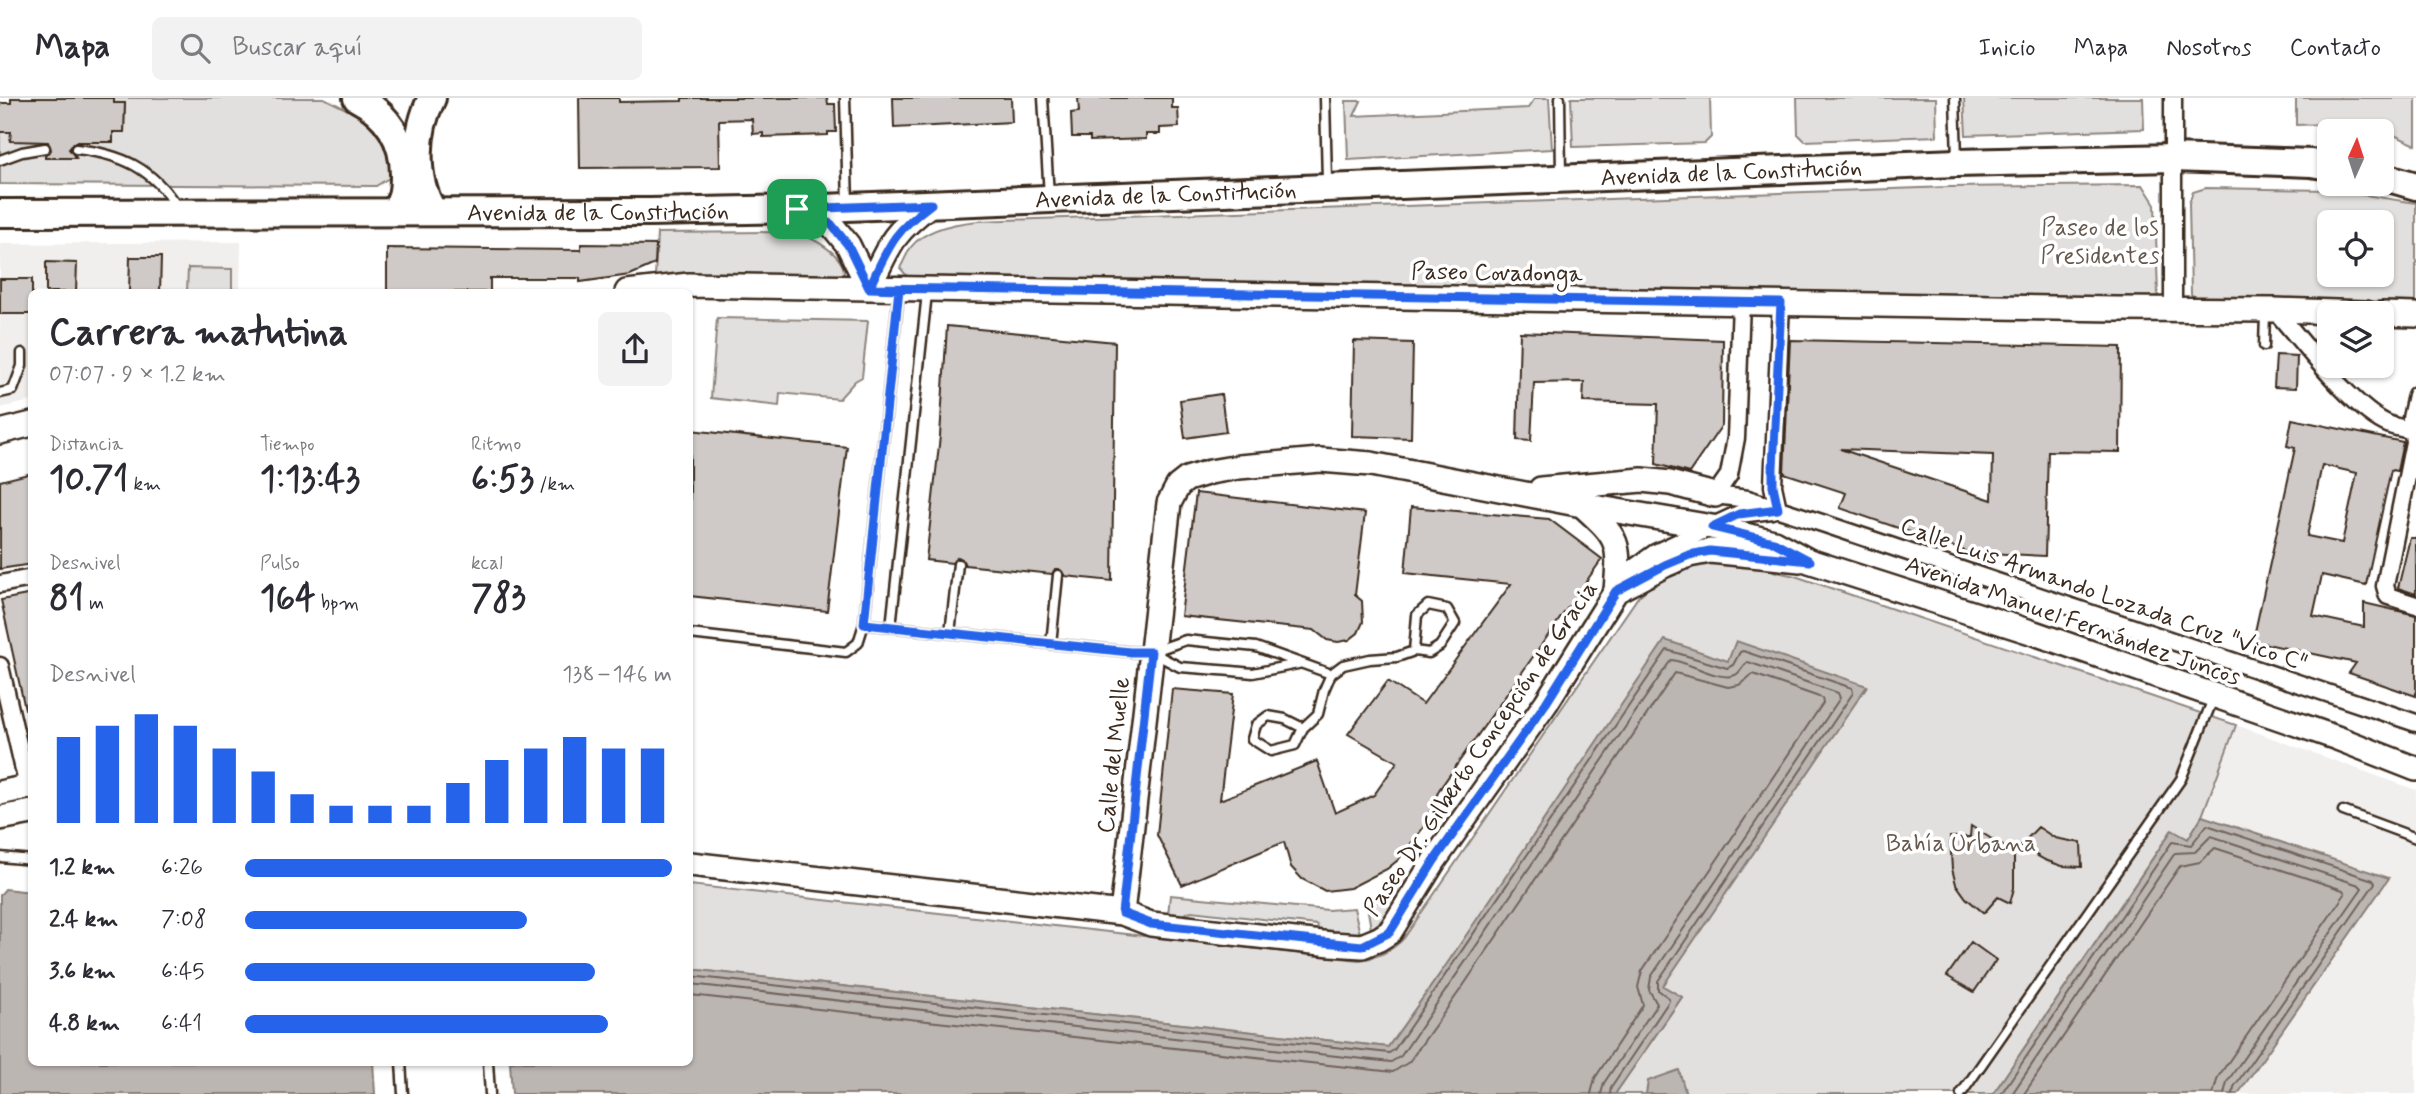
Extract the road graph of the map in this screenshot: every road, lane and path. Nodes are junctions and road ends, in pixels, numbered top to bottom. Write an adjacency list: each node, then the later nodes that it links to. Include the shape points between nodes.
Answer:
1 (357, 98): 23 (main road, via 386,119 402,150 403,195)
2 (432, 98): 24 (main road, via 423,120 420,152 422,187)
3 (845, 98): 21 (lane)
4 (1043, 98): 19 (lane)
5 (1325, 98): 18 (lane)
6 (1560, 98): 15 (lane)
7 (1955, 98): 13 (lane)
8 (2173, 98): 11 (street)
9 (45, 148): 12 (lane)
10 (76, 149): 26 (lane, via 99,152 150,173)
11 (2173, 158): 13 (main road, Avenida de la Constitución); 14 (main road, Avenida de la Constitución); 33 (street)
12 (0, 159)
13 (1957, 163): 15 (main road, Avenida de la Constitución)
14 (2317, 164)
15 (1562, 179): 18 (main road, Avenida de la Constitución)
16 (2394, 180): 17 (main road)
17 (2416, 186)
18 (1327, 187): 19 (main road, Avenida de la Constitución)
19 (1049, 199): 20 (main road, Avenida de la Constitución)
20 (931, 204): 21 (main road, Avenida de la Constitución); 27 (main road, via 891,240)
21 (848, 208): 22 (main road, Avenida de la Constitución)
22 (797, 209): 24 (main road, Avenida de la Constitución); 27 (main road, via 831,224 848,245)
23 (394, 211): 24 (main road, Avenida de la Constitución); 26 (main road, Avenida de la Constitución)
24 (433, 211)
25 (0, 213): 26 (main road, Avenida de la Constitución)
26 (181, 213)
27 (869, 288): 28 (main road, Paseo Covadonga, via 689,285); 29 (main road, Paseo Covadonga)
28 (654, 289)
29 (899, 289): 30 (main road, Paseo Covadonga); 57 (lane)
30 (928, 289): 31 (main road, Paseo Covadonga); 58 (lane)
31 (1741, 302): 32 (main road, Paseo Covadonga); 46 (street, via 1736,438 1729,475)
32 (1781, 303): 33 (main road, Paseo Covadonga); 48 (street, via 1773,477)
33 (2173, 310): 34 (main road, Paseo Covadonga)
34 (2270, 310): 35 (main road, Paseo Covadonga); 38 (lane); 43 (street, via 2372,414 2388,424)
35 (2317, 311)
36 (2394, 314): 37 (main road)
37 (2416, 315)
38 (2264, 346)
39 (22, 353): 40 (lane, via 13,390)
40 (0, 393)
41 (2416, 396): 43 (street, via 2411,418)
42 (28, 426): 44 (main road)
43 (2415, 430): 56 (street, via 2385,586 2388,596)
44 (0, 432)
45 (1514, 491): 46 (main road, Calle del Muelle, via 1642,480); 47 (main road, Calle del Muelle); 63 (main road, Calle del Muelle, via 1371,464 1320,460 1239,467 1187,479 1169,503)
46 (1715, 495): 48 (street, Calle Luis Armando Lozada Cruz "Vico C")
47 (1582, 505): 49 (main road, Calle del Muelle); 55 (main road, via 1612,534 1617,546)
48 (1778, 509): 49 (street, via 1739,514); 68 (street, Calle Luis Armando Lozada Cruz "Vico C")
49 (1712, 527): 50 (main road, Avenida Manuel Fernández Juncos, via 1774,542); 55 (street, via 1637,564)
50 (1810, 561): 55 (main road, Paseo Dr. Gilberto Concepción de Gracia, via 1710,551 1665,565); 67 (main road, Avenida Manuel Fernández Juncos)
51 (958, 564): 59 (lane)
52 (1058, 575): 61 (lane)
53 (28, 579): 54 (street)
54 (0, 584)
55 (1616, 591): 81 (main road, Paseo Dr. Gilberto Concepción de Gracia, via 1546,703 1434,861 1390,932 1362,946 1331,944 1151,924)
56 (2416, 605)
57 (864, 624): 58 (lane); 60 (lane, via 858,643 846,652)
58 (891, 627): 59 (lane)
59 (950, 633): 61 (lane)
60 (693, 634)
61 (1051, 644): 63 (lane)
62 (1414, 651): 62 (lane, via 1429,653 1440,646 1455,623 1447,610 1428,605 1417,615); 66 (lane, via 1343,665)
63 (1151, 652): 64 (lane, via 1180,667 1253,673); 64 (lane, via 1186,640 1256,647); 81 (main road, Calle del Muelle)
64 (1298, 664): 66 (lane)
65 (0, 666): 71 (street)
66 (1331, 674): 69 (lane, via 1318,714)
67 (2214, 696): 70 (main road, Avenida Manuel Fernández Juncos); 86 (lane, via 2181,779)
68 (2416, 723)
69 (1303, 728): 69 (lane, via 1268,716 1256,724 1252,738 1271,751 1295,745)
70 (2416, 769)
71 (28, 778)
72 (28, 786): 73 (main road)
73 (0, 793)
74 (2343, 811): 77 (lane)
75 (28, 812): 76 (main road)
76 (0, 818)
77 (2416, 838)
78 (0, 857): 79 (lane)
79 (28, 860)
80 (693, 864): 81 (main road, Paseo Dr. Gilberto Concepción de Gracia)
81 (1122, 913)
82 (401, 1066): 84 (lane)
83 (488, 1066): 85 (lane)
84 (403, 1094)
85 (490, 1094)
86 (1961, 1094)

